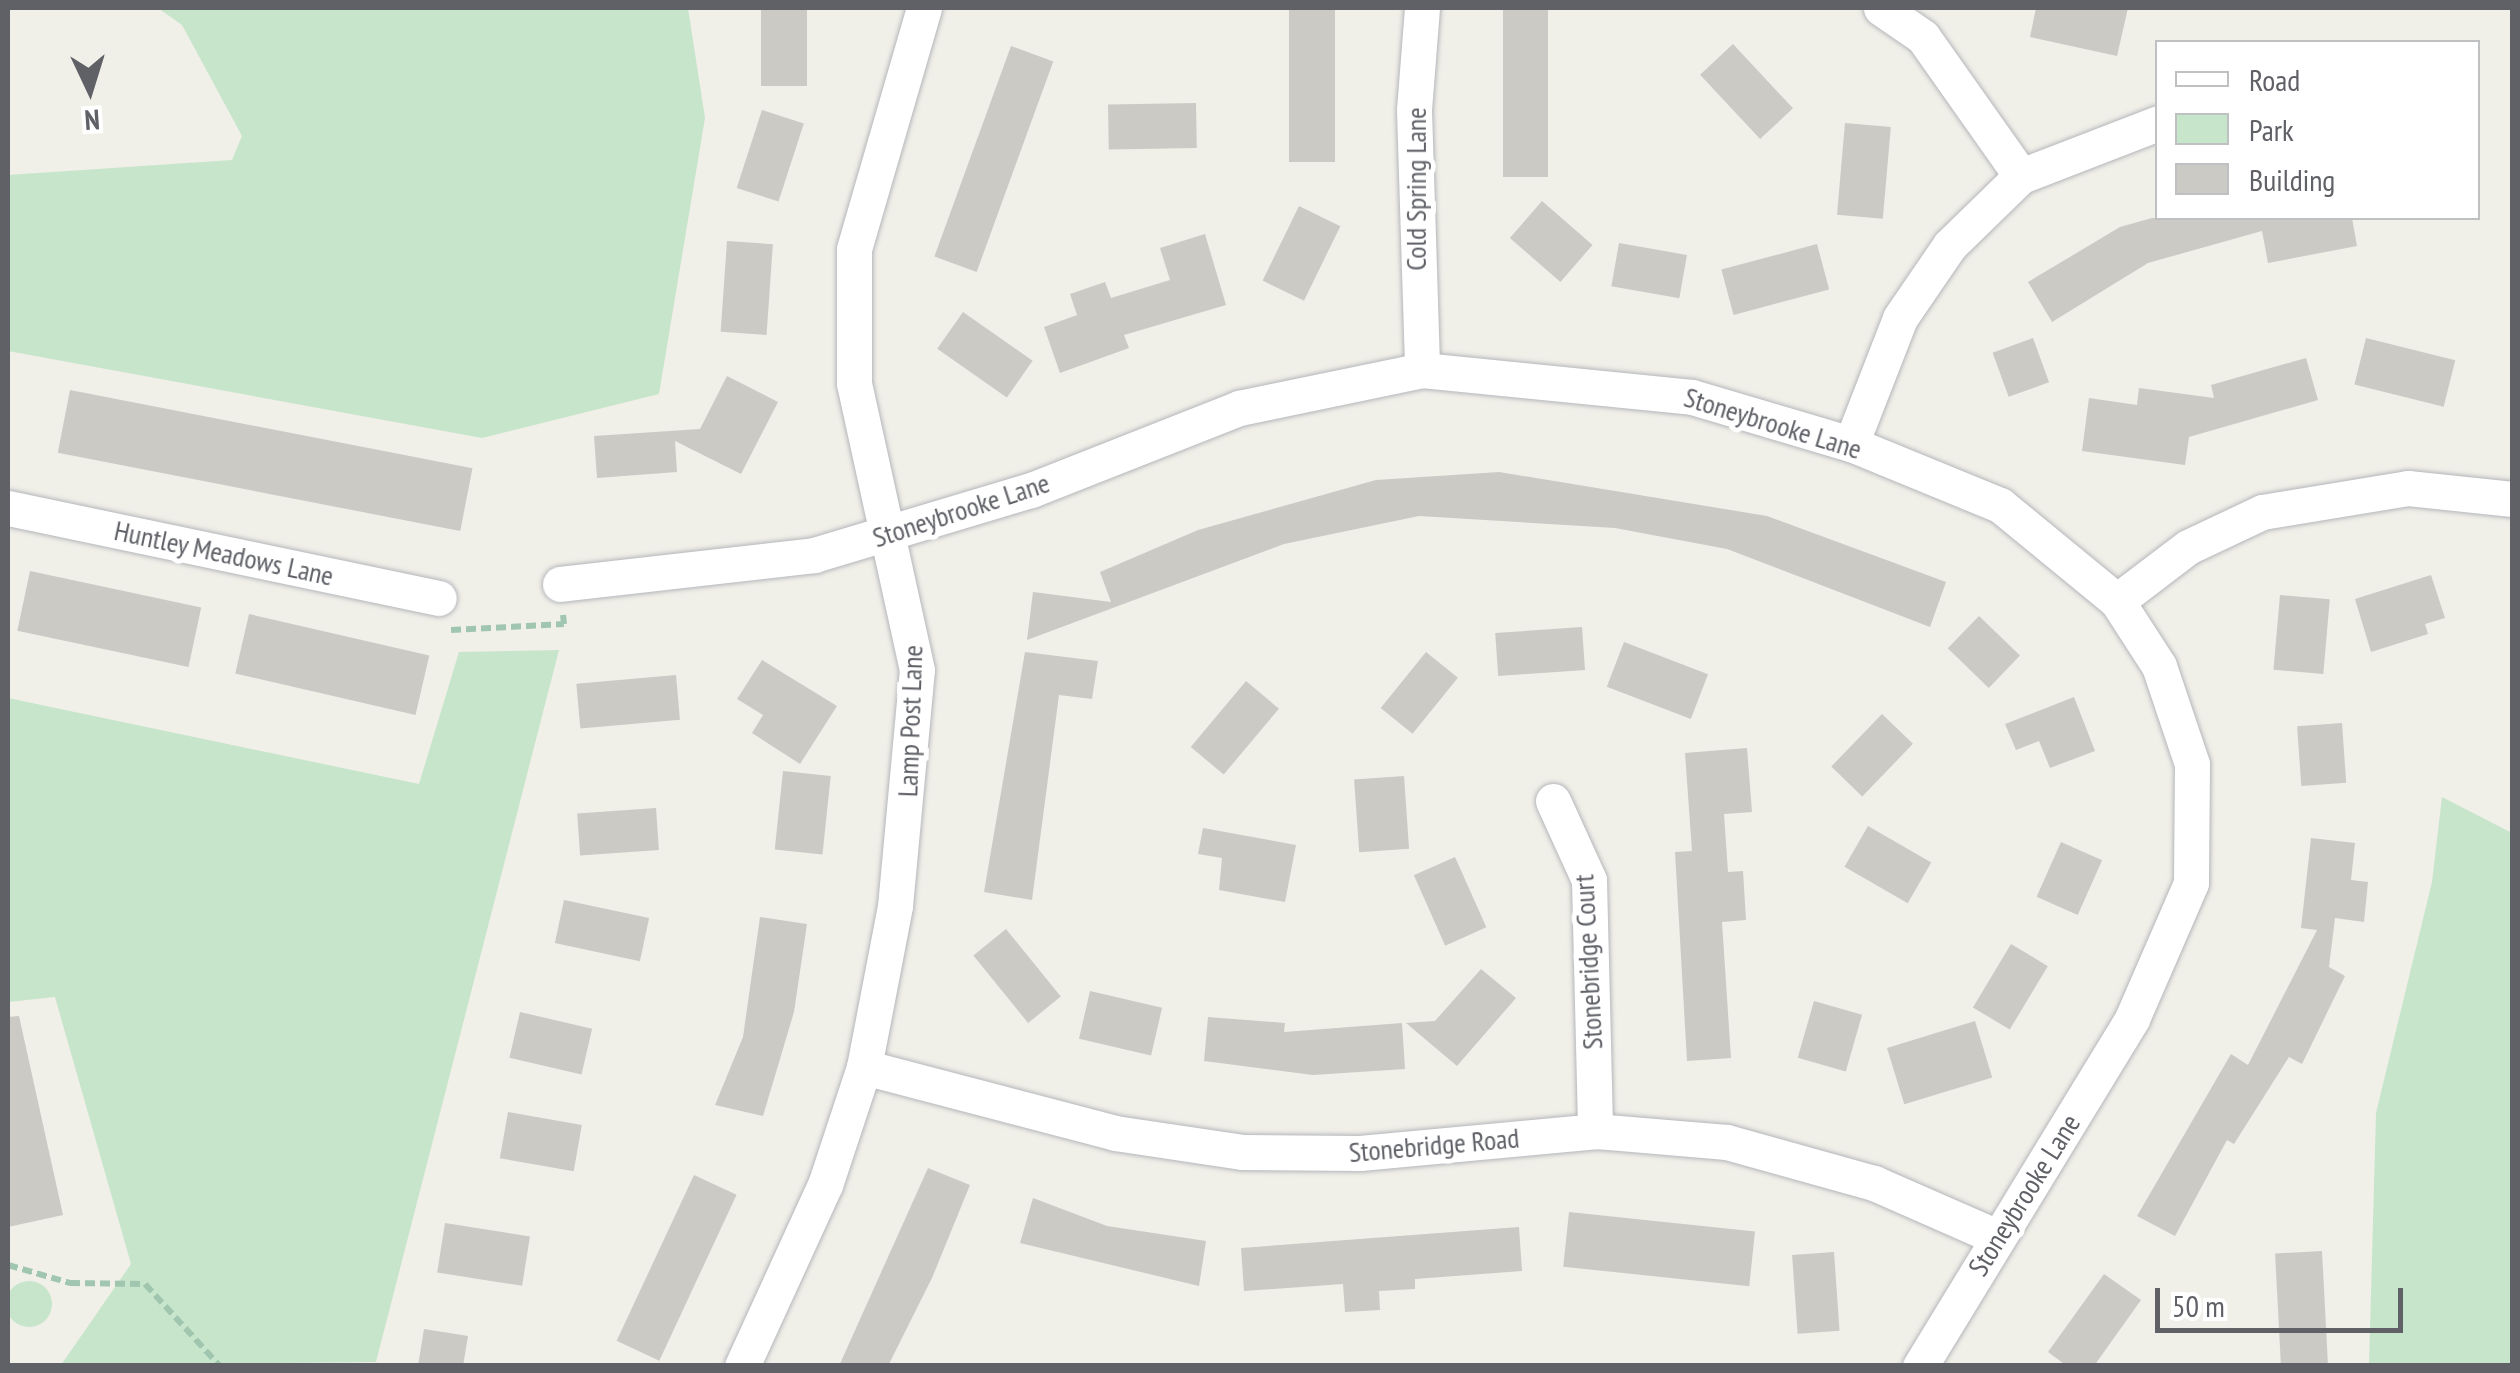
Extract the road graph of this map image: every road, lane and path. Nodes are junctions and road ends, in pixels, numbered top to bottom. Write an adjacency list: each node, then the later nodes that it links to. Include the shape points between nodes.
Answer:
1 (924, 8): 10 (street, Lamp Post Lane, via 854,250 854,383)
2 (1422, 8): 6 (street, Cold Spring Lane, via 1414,110)
3 (1882, 8): 5 (street, via 1923,36)
4 (2155, 124): 5 (street)
5 (2021, 176): 7 (street, via 1914,293)
6 (1422, 370): 7 (street, Stoneybrooke Lane, via 1641,387); 10 (street, Stoneybrooke Lane, via 1239,408)
7 (1851, 444): 13 (street, Stoneybrooke Lane, via 2000,505)
8 (2512, 499): 13 (street, via 2408,488 2262,512 2188,547)
9 (8, 508): 12 (street, Huntley Meadows Lane)
10 (888, 535): 11 (street, Stoneybrooke Lane, via 731,568); 15 (street, Lamp Post Lane, via 913,627 916,717 895,906)
11 (560, 584): 12 (path, via 564,624 436,627)
12 (440, 598)
13 (2117, 601): 17 (street, Stoneybrooke Lane, via 2180,716 2192,764 2191,883 2141,1003)
14 (1554, 801): 16 (street, Stonebridge Court, via 1588,880)
15 (864, 1066): 16 (street, Stonebridge Road, via 1115,1133 1242,1152 1360,1154); 20 (street, Lamp Post Lane, via 825,1186)
16 (1594, 1131): 17 (street, Stonebridge Road, via 1726,1142 1814,1162)
17 (1997, 1237): 21 (street, Stoneybrooke Lane)
18 (8, 1266): 19 (path, via 70,1282 146,1284)
19 (220, 1366)
20 (742, 1366)
21 (1920, 1366)

